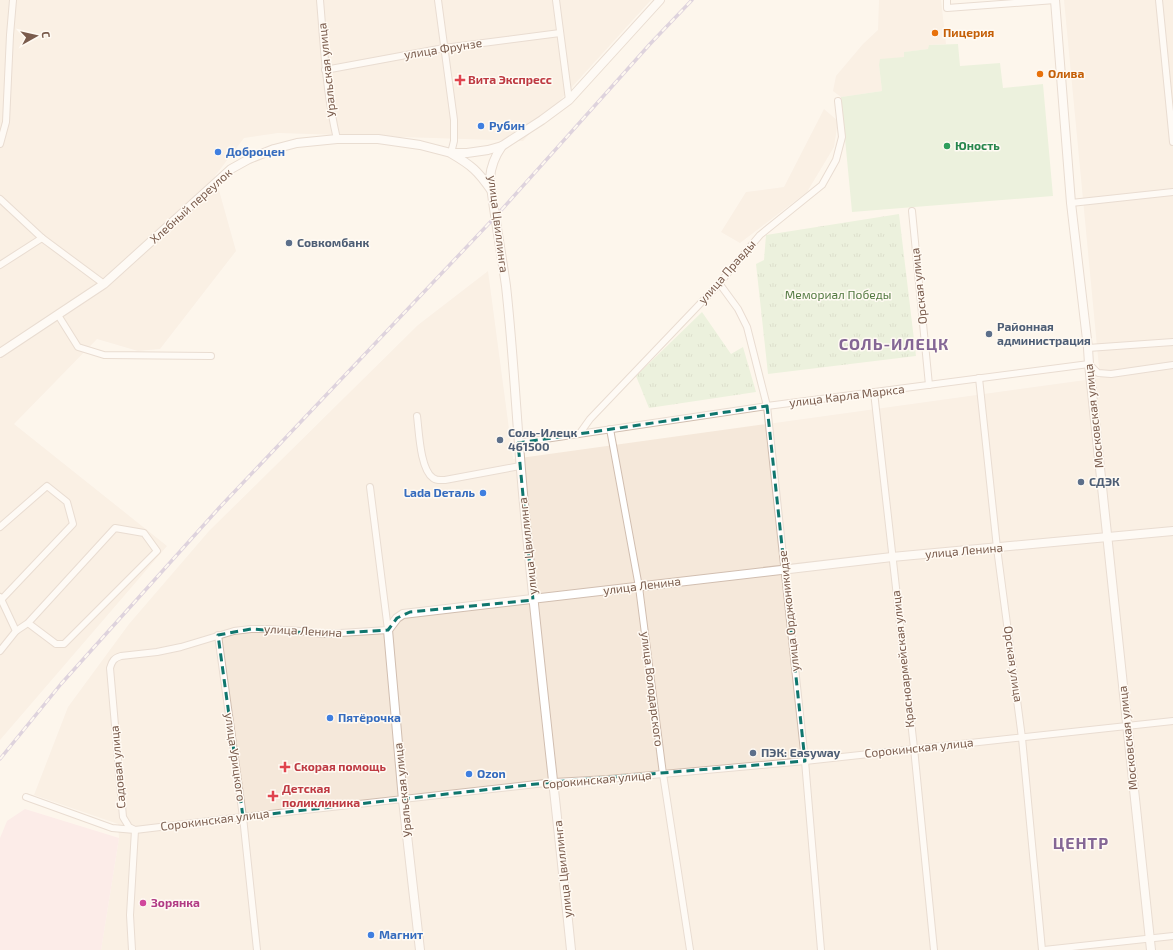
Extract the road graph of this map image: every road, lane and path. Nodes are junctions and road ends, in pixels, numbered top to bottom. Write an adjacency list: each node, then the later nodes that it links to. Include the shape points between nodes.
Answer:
1 (13, 0): 16 (street, via 6,122)
2 (320, 0): 11 (street, Уральская улица)
3 (438, 0): 10 (street)
4 (556, 0): 9 (street)
5 (660, 0): 12 (street)
6 (947, 0): 7 (street, via 948,8)
7 (1055, 0): 22 (street, Московская улица)
8 (1159, 0): 15 (street)
9 (560, 33): 10 (street, улица Фрунзе); 12 (street)
10 (444, 48): 11 (street, улица Фрунзе); 18 (street, via 454,120)
11 (325, 70): 14 (street, Уральская улица)
12 (569, 100): 17 (street)
13 (838, 101): 26 (street, улица Правды, via 842,137 836,160 822,185 760,235)
14 (337, 139): 18 (street, Хлебный переулок, via 400,141); 27 (street, Хлебный переулок, via 274,149 231,169)
15 (1173, 142)
16 (0, 144)
17 (502, 146): 18 (street, Хлебный переулок, via 467,153); 19 (street, улица Цвиллинга, via 491,166)
18 (451, 153): 19 (street, via 469,163)
19 (492, 190): 42 (street, улица Цвиллинга, via 506,285)
20 (1173, 192): 22 (street)
21 (0, 199): 24 (street)
22 (1071, 203): 30 (street, Московская улица)
23 (912, 211): 36 (street, Орская улица)
24 (42, 238): 25 (street); 27 (street)
25 (0, 265)
26 (719, 283): 38 (street, улица Орджоникидзе, via 738,309 747,327); 41 (street, улица Правды, via 590,419)
27 (104, 284): 28 (street, Хлебный переулок)
28 (58, 315): 31 (street, Хлебный переулок); 32 (street, via 78,347 104,354)
29 (1173, 342): 30 (street)
30 (1088, 348): 33 (street, Московская улица)
31 (0, 353)
32 (211, 356)
33 (1089, 364): 34 (street, via 1098,373 1111,374); 35 (street, улица Карла Маркса); 47 (street, Московская улица)
34 (1173, 365)
35 (979, 378): 36 (street, улица Карла Маркса); 48 (street, Орская улица)
36 (929, 385): 37 (street, улица Карла Маркса)
37 (874, 392): 38 (street, улица Карла Маркса); 49 (street, Красноармейская улица)
38 (767, 406): 40 (street, улица Карла Маркса); 50 (street, улица Орджоникидзе)
39 (417, 416): 43 (street, via 425,467 432,477 438,480)
40 (610, 429): 41 (street, улица Карла Маркса); 51 (street, улица Володарского)
41 (580, 433): 42 (street, улица Карла Маркса)
42 (518, 443): 43 (street, улица Цвиллинга)
43 (520, 466): 53 (street, улица Цвиллинга)
44 (370, 487): 55 (street, Уральская улица)
45 (0, 527): 52 (street, via 47,486 67,502 73,524)
46 (1173, 531): 47 (street, улица Ленина)
47 (1106, 536): 48 (street, улица Ленина); 61 (street, Московская улица)
48 (997, 548): 49 (street, улица Ленина); 62 (street, Орская улица)
49 (892, 557): 50 (street, улица Ленина); 63 (street, Красноармейская улица)
50 (785, 569): 51 (street, улица Ленина); 64 (street, улица Орджоникидзе)
51 (639, 587): 53 (street, улица Ленина); 65 (street, улица Володарского)
52 (0, 600): 56 (street)
53 (533, 600): 55 (street, улица Ленина, via 410,612 396,618); 66 (street, улица Цвиллинга)
54 (28, 623): 54 (street, via 115,528 144,533 157,551 64,644 56,644); 56 (street)
55 (388, 630): 57 (street, улица Ленина, via 324,634 257,629); 68 (street, Уральская улица)
56 (16, 631): 58 (street)
57 (218, 635): 59 (street, улица Ленина, via 181,647); 69 (street, улица Урицкого)
58 (0, 651)
59 (121, 656): 70 (street, Садовая улица, via 115,658 110,668 123,817 129,827)
60 (1173, 721): 61 (street, Сорокинская улица)
61 (1127, 726): 62 (street, Сорокинская улица); 72 (street, Московская улица)
62 (1022, 738): 63 (street, Сорокинская улица); 80 (street, Орская улица)
63 (914, 748): 64 (street, Сорокинская улица); 79 (street, Красноармейская улица)
64 (805, 761): 65 (street, Сорокинская улица); 78 (street, улица Орджоникидзе)
65 (663, 774): 66 (street, Сорокинская улица); 77 (street, улица Володарского)
66 (554, 782): 68 (street, Сорокинская улица); 76 (street, улица Цвиллинга)
67 (26, 797): 70 (street, Сорокинская улица, via 112,828)
68 (404, 800): 69 (street, Сорокинская улица); 75 (street, Уральская улица)
69 (243, 816): 70 (street, Сорокинская улица); 74 (street, улица Урицкого)
70 (135, 830): 73 (street, via 130,915)
71 (1173, 936): 72 (street)
72 (1150, 938): 80 (street); 81 (street, Московская улица)
73 (132, 950)
74 (257, 950)
75 (420, 950)
76 (571, 950)
77 (690, 950)
78 (821, 950)
79 (934, 950)
80 (1043, 950)
81 (1151, 950)

